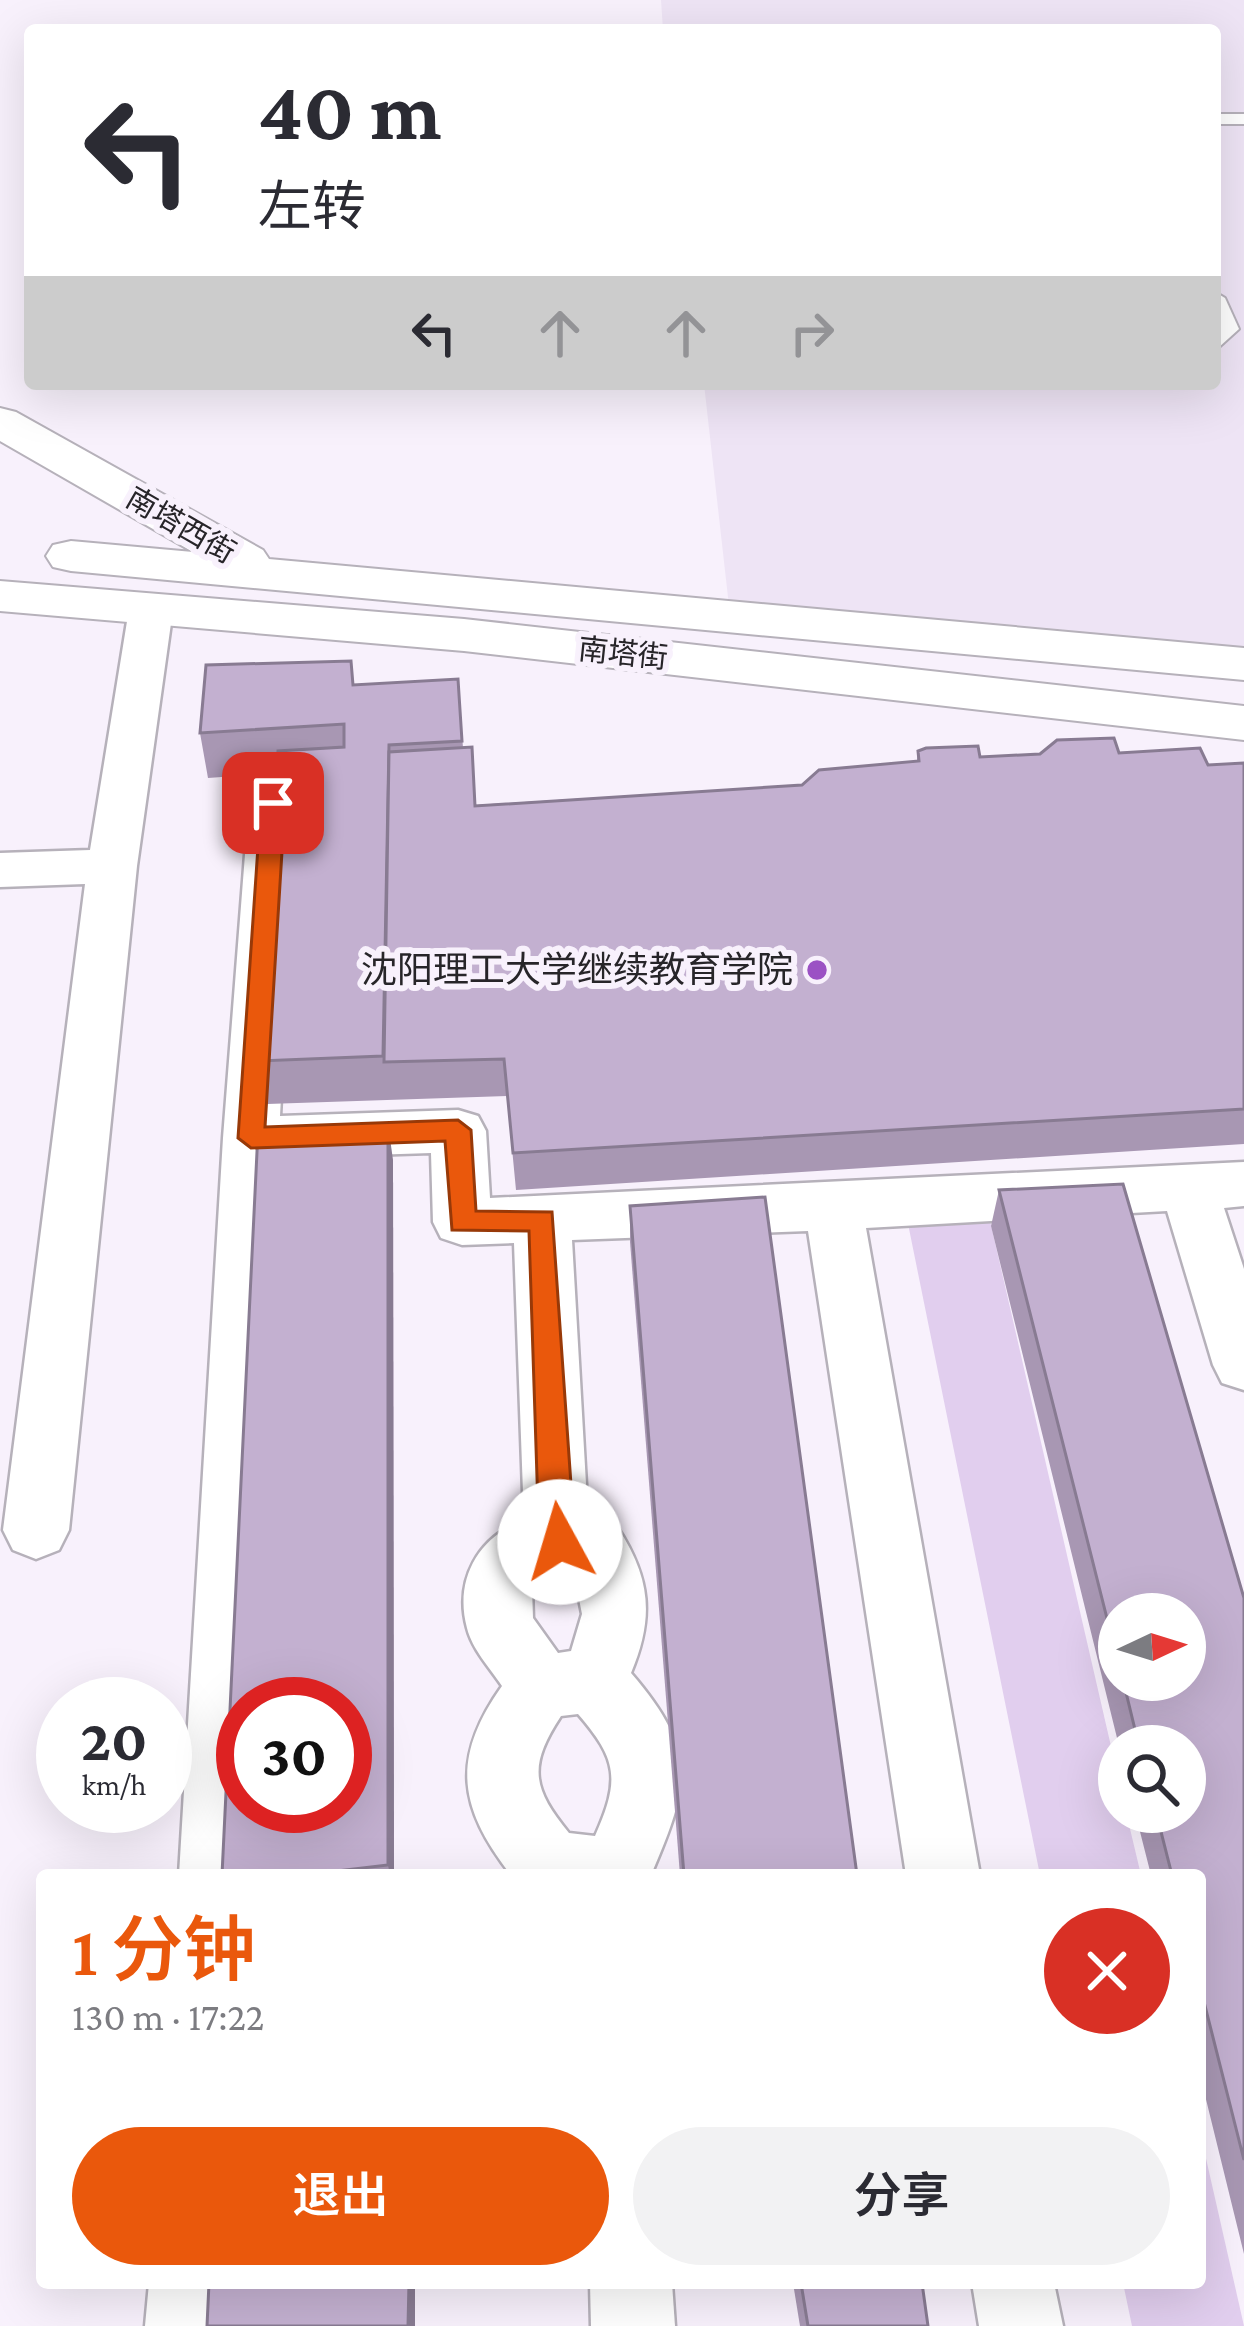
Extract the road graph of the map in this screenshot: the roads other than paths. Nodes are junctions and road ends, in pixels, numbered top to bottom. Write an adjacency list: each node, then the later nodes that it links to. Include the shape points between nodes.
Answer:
1 (0, 422): 3 (street, 南塔西街)
2 (0, 550): 3 (street, 南塔街)
3 (265, 572): 6 (street, 南塔西街); 7 (street, 南塔街)
4 (0, 596): 5 (street, 南塔街)
5 (151, 609): 6 (street, 南塔街); 10 (street)
6 (363, 628): 8 (street, 南塔街)
7 (1244, 664)
8 (1244, 723)
9 (273, 803): 12 (street)
10 (112, 866): 11 (street); 17 (street)
11 (0, 870)
12 (251, 1138): 15 (street, via 458,1130 462,1222); 20 (street)
13 (1216, 1186): 14 (street); 16 (street)
14 (833, 1208): 15 (street); 23 (street)
15 (542, 1220): 18 (street)
16 (1244, 1365)
17 (36, 1530)
18 (560, 1542): 19 (street, via 595,1549 614,1574 616,1628); 19 (street, via 530,1547 498,1577 500,1628)
19 (568, 1683): 21 (street, via 504,1741 506,1811); 22 (street, via 621,1711 649,1769 633,1832)
20 (216, 1869)
21 (577, 1869)
22 (587, 1869)
23 (942, 1869)
24 (190, 2289): 27 (street)
25 (631, 2289): 28 (street)
26 (1014, 2289): 29 (street)
27 (188, 2326)
28 (633, 2326)
29 (1021, 2326)

